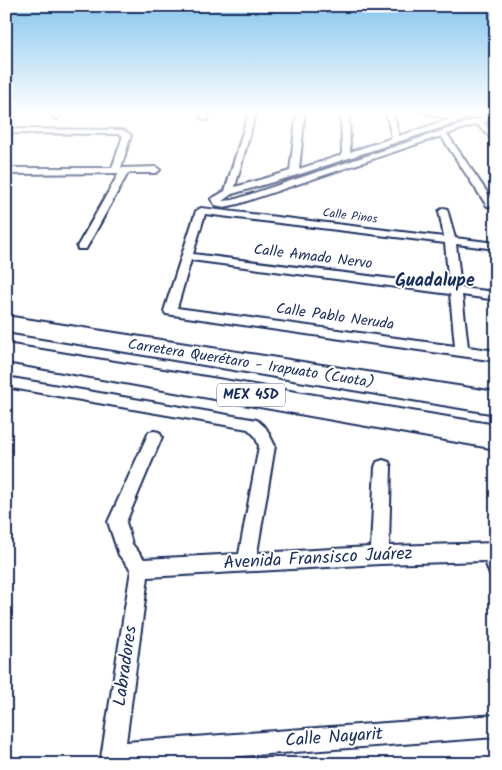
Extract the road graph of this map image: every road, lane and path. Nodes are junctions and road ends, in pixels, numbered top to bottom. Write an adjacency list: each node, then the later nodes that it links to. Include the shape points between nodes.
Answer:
1 (125, 148): 9 (street)
2 (242, 148): 13 (street)
3 (297, 148): 12 (street)
4 (346, 148): 8 (street)
5 (370, 148): 8 (street)
6 (389, 148): 13 (street, via 235,202 218,202 216,199)
7 (452, 148): 14 (street, via 490,204)
8 (346, 156): 12 (street)
9 (121, 170): 10 (street); 11 (street); 19 (street)
10 (156, 170)
11 (6, 171)
12 (294, 173): 13 (street)
13 (228, 192)
14 (496, 204)
15 (201, 211): 17 (street, Calle Pinos); 20 (street)
16 (444, 211): 17 (street)
17 (450, 240): 18 (street, Calle Pinos); 21 (street)
18 (496, 246)
19 (82, 247)
20 (187, 256): 21 (street, Calle Amado Nervo); 23 (street)
21 (456, 291): 22 (street, Calle Amado Nervo); 25 (street)
22 (496, 296)
23 (170, 311): 25 (street, Calle Pablo Neruda)
24 (6, 324): 29 (highway, Carretera Querétaro - Irapuato (Cuota) / MEX 45D)
25 (462, 351): 27 (street, Calle Pablo Neruda)
26 (6, 353): 31 (highway, Carretera Querétaro - Irapuato (Cuota) / MEX 45D)
27 (496, 356)
28 (6, 382): 35 (street, via 252,424 261,432 267,446)
29 (496, 403)
30 (154, 437): 36 (street, via 117,522 125,550)
31 (496, 437)
32 (383, 467): 33 (street)
33 (380, 555): 34 (street, Avenida Fransisco Juárez); 35 (street, Avenida Fransisco Juárez)
34 (494, 558)
35 (246, 562): 36 (street, Avenida Fransisco Juárez)
36 (140, 568): 38 (street, Labradores)
37 (496, 726): 38 (street, Calle Nayarit)
38 (112, 759)

